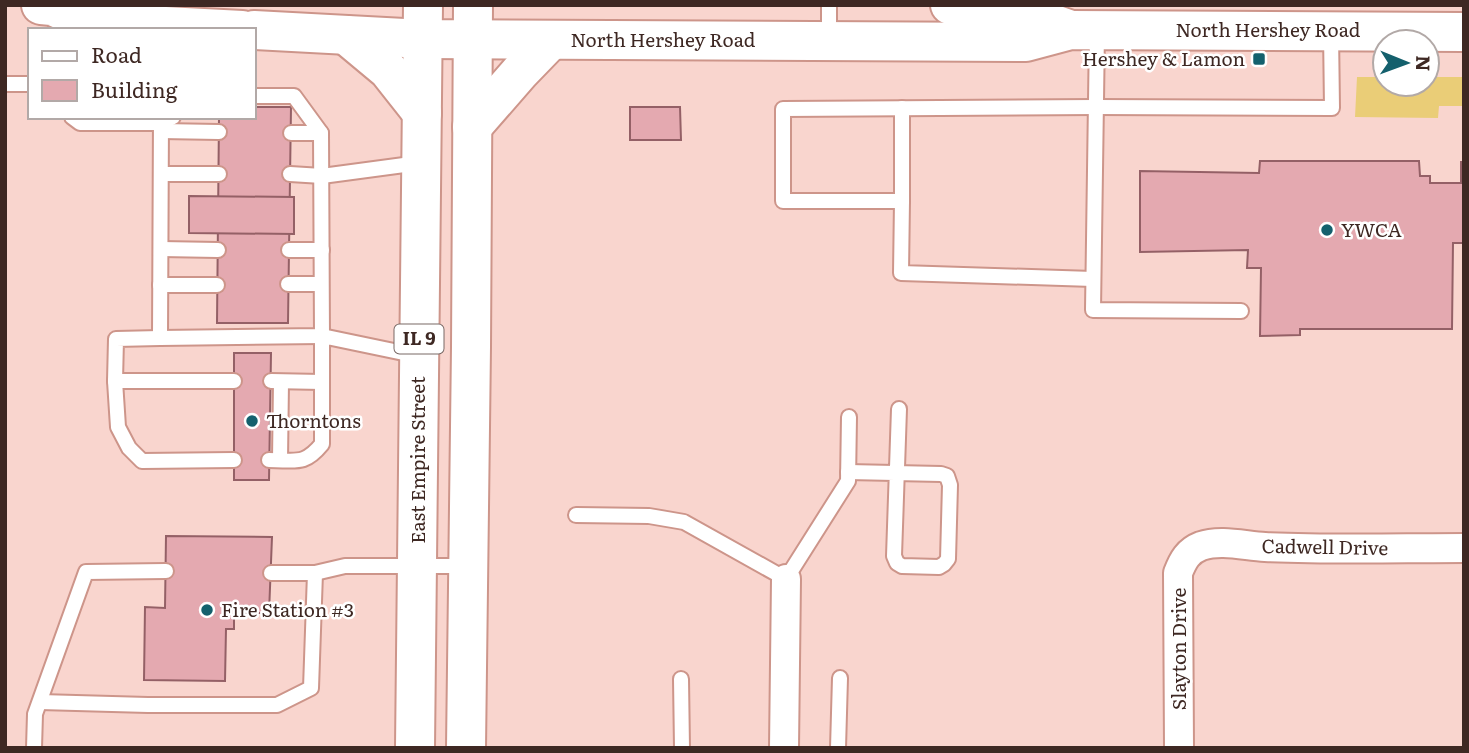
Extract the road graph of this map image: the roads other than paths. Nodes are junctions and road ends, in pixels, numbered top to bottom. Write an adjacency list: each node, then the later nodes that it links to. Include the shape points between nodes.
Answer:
1 (950, 5): 9 (main road, North Hershey Road, via 1020,12)
2 (50, 9): 7 (main road, via 88,22)
3 (1239, 18): 9 (main road, North Hershey Road); 10 (main road, North Hershey Road)
4 (423, 22): 5 (main road, North Hershey Road); 12 (main road, North Hershey Road); 19 (main road, East Empire Street / IL 9)
5 (473, 22): 13 (main road, North Hershey Road); 22 (main road, IL 9)
6 (829, 23): 9 (main road, North Hershey Road, via 1026,42); 13 (main road, North Hershey Road)
7 (160, 28)
8 (256, 30): 12 (main road, North Hershey Road)
9 (1084, 30): 17 (lane)
10 (1331, 30): 11 (main road, North Hershey Road); 17 (lane, via 1332,108)
11 (1464, 32)
12 (346, 35): 19 (main road, via 388,70)
13 (551, 40): 22 (main road)
14 (5, 84): 15 (lane)
15 (28, 84)
16 (256, 96): 25 (lane, via 294,96)
17 (1096, 107): 18 (lane); 36 (lane)
18 (902, 108): 31 (lane); 31 (lane, via 783,109 783,201)
19 (422, 113): 26 (main road, East Empire Street / IL 9)
20 (75, 119): 21 (lane, via 80,123)
21 (164, 122): 23 (lane); 27 (lane)
22 (472, 127): 57 (main road, IL 9)
23 (219, 132)
24 (290, 132): 25 (lane)
25 (321, 133): 30 (lane)
26 (421, 163): 30 (lane); 44 (main road, East Empire Street / IL 9)
27 (161, 174): 28 (lane); 32 (lane)
28 (219, 174)
29 (290, 174): 30 (lane)
30 (322, 176): 35 (lane)
31 (902, 201): 36 (lane, via 901,272)
32 (160, 249): 33 (lane); 39 (lane)
33 (218, 250)
34 (289, 250): 35 (lane)
35 (321, 250): 38 (lane)
36 (1093, 279): 41 (lane, via 1093,310)
37 (288, 284): 38 (lane)
38 (321, 284): 42 (lane)
39 (160, 285): 40 (lane); 43 (lane)
40 (217, 285)
41 (1241, 311)
42 (322, 336): 43 (lane); 44 (lane); 47 (lane)
43 (160, 338): 45 (lane, via 116,339)
44 (419, 356): 56 (main road, East Empire Street / IL 9)
45 (115, 381): 46 (lane); 50 (lane, via 118,427 142,461)
46 (234, 381)
47 (322, 382): 47 (lane, via 276,382 275,460 304,460 322,444)
48 (899, 409): 52 (lane)
49 (849, 417): 51 (lane)
50 (234, 460)
51 (849, 472): 52 (lane); 61 (lane, via 848,481)
52 (897, 473): 52 (lane, via 947,476 948,559 939,567 897,563)
53 (576, 515): 61 (lane, via 649,516 684,522)
54 (1464, 548): 55 (street, Cadwell Drive, via 1222,543 1204,545)
55 (1189, 554): 71 (street, Slayton Drive, via 1178,573)
56 (417, 565): 57 (lane); 60 (lane, via 345,566); 66 (main road, East Empire Street / IL 9)
57 (469, 565): 67 (main road, IL 9)
58 (166, 571): 64 (lane, via 86,572)
59 (271, 573): 60 (lane)
60 (315, 573): 64 (lane, via 311,688 277,705)
61 (786, 579): 69 (street)
62 (681, 678): 68 (lane)
63 (840, 678): 70 (lane)
64 (40, 702): 65 (lane)
65 (34, 748)
66 (415, 748)
67 (466, 748)
68 (682, 748)
69 (784, 748)
70 (838, 748)
71 (1179, 748)

